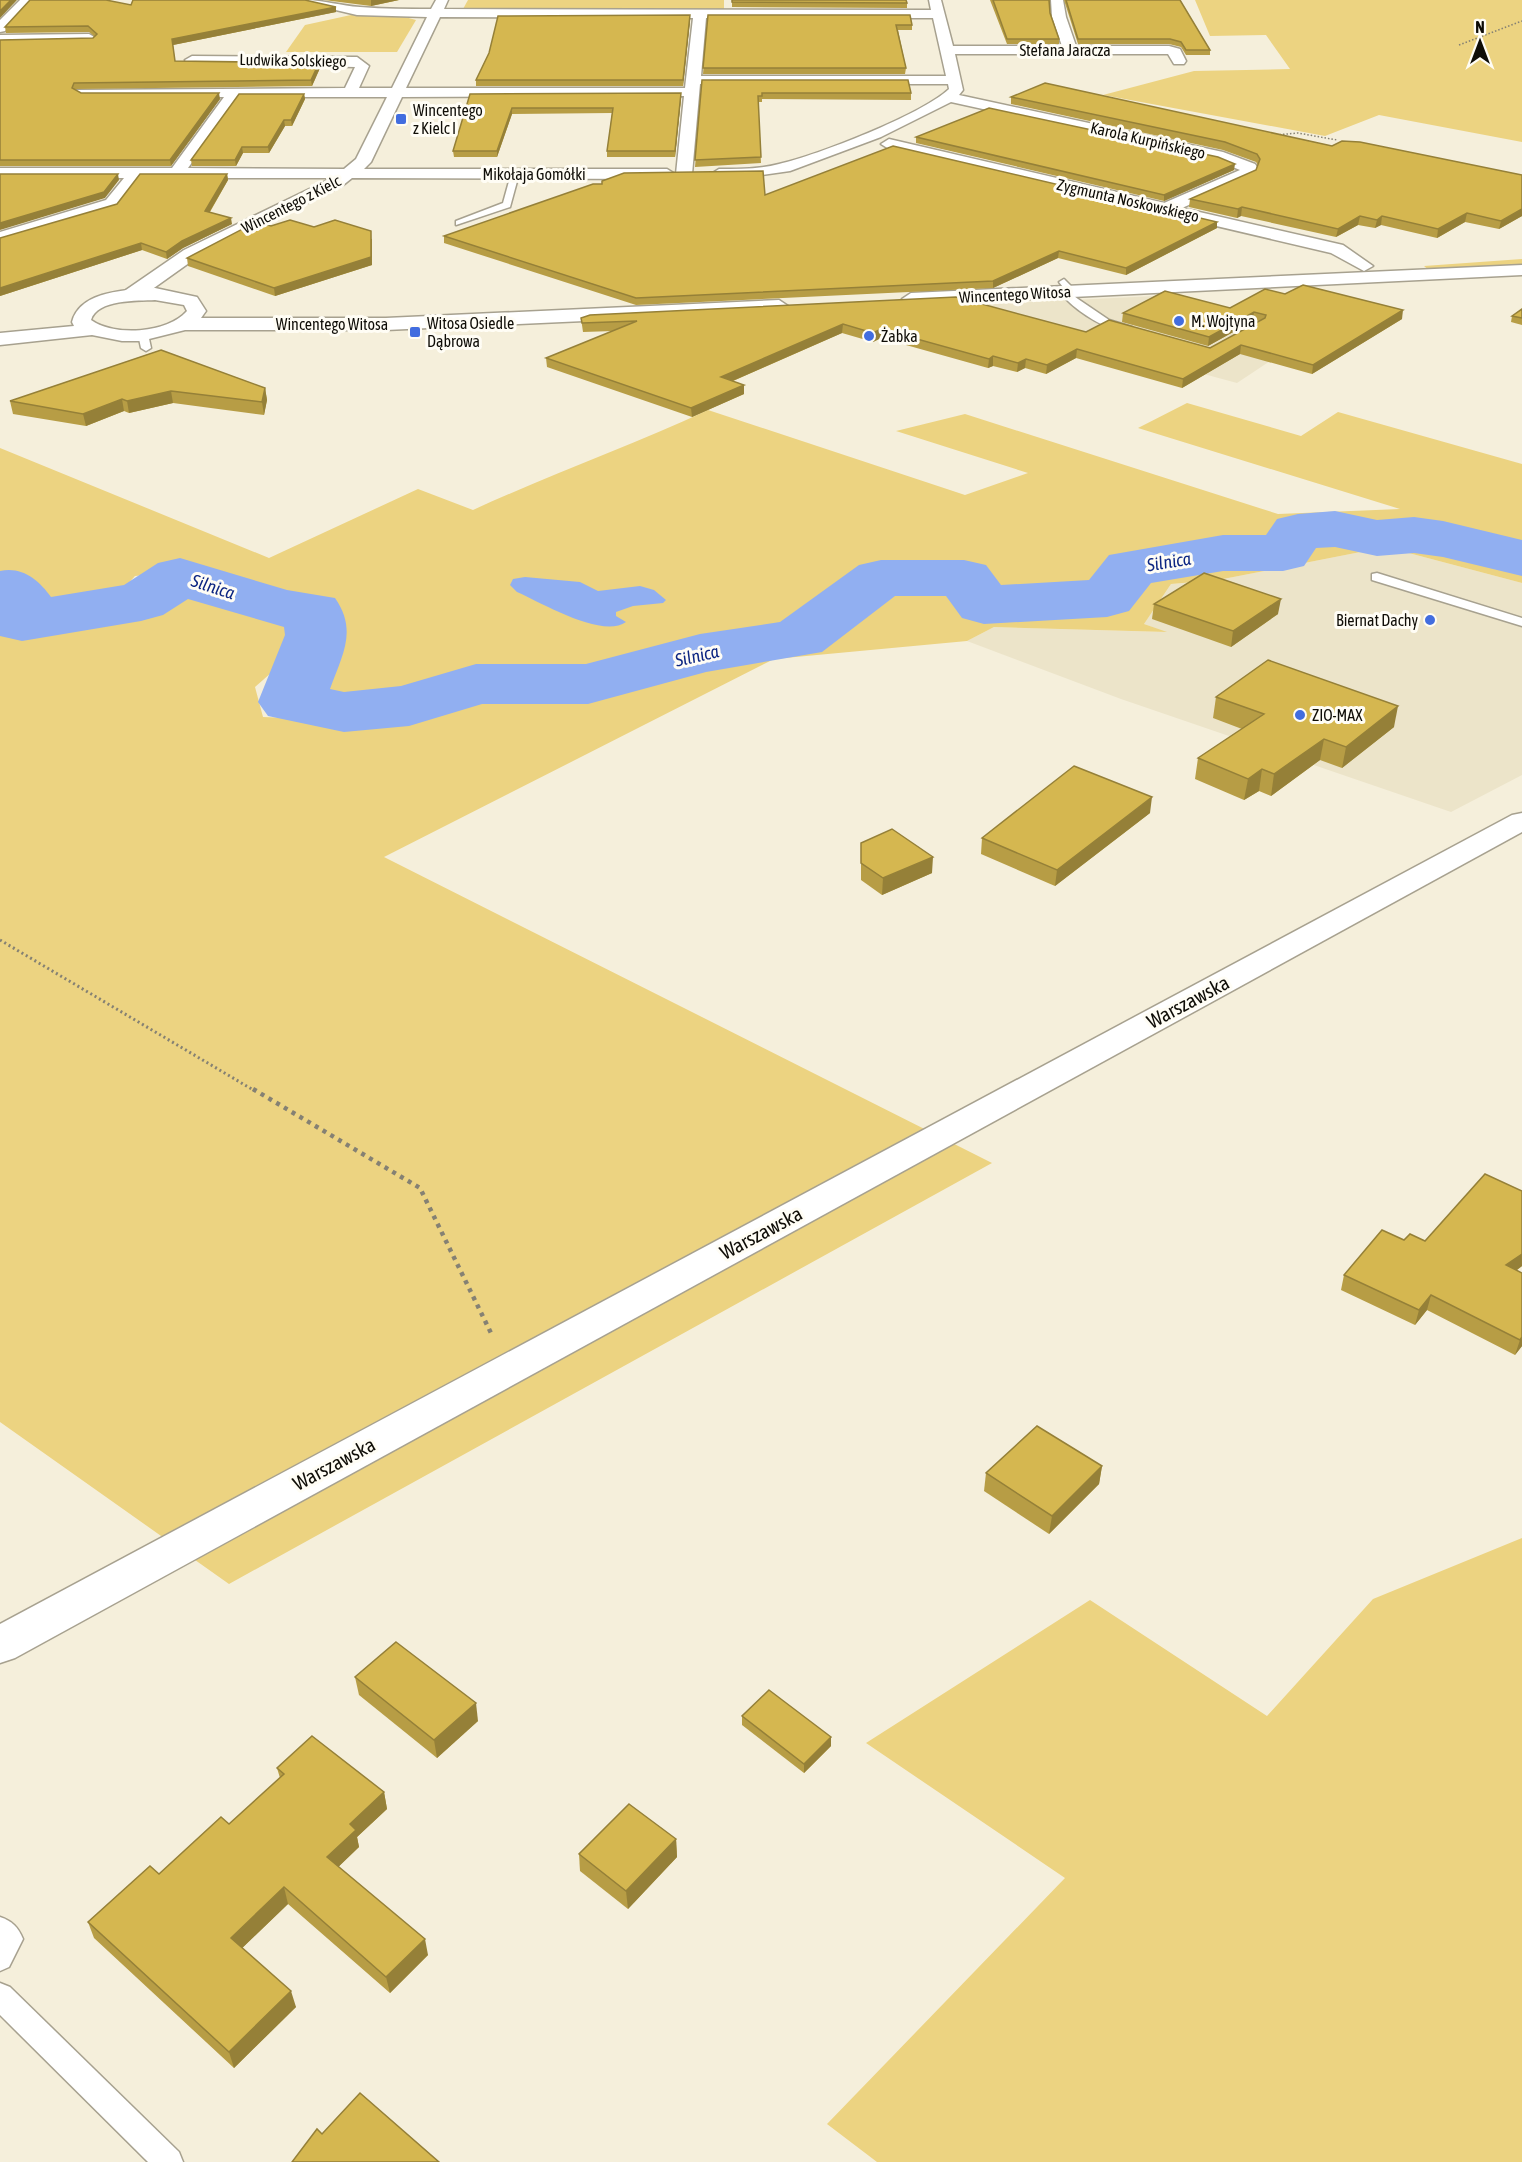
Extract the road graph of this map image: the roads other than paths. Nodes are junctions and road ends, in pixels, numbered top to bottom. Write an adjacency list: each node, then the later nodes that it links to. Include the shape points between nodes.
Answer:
1 (27, 0): 7 (street)
2 (311, 0): 4 (street, via 357,11)
3 (1057, 0): 11 (street)
4 (439, 7): 6 (street); 19 (street, Wincentego z Kielc)
5 (937, 7): 6 (street); 10 (street)
6 (700, 13): 15 (street)
7 (0, 28)
8 (89, 38): 9 (street)
9 (0, 39)
10 (945, 50): 11 (street, Stefana Jaracza); 14 (street)
11 (1070, 50): 13 (street, Stefana Jaracza, via 1169,50 1175,52)
12 (192, 60): 18 (street, Ludwika Solskiego, via 357,61 362,66)
13 (1179, 61)
14 (954, 80): 15 (street, Ludwika Solskiego); 20 (street, via 956,90)
15 (692, 86): 19 (street, Ludwika Solskiego); 27 (street)
16 (82, 93): 17 (street, Ludwika Solskiego)
17 (235, 93): 18 (street, Ludwika Solskiego); 24 (street, Ludwika Solskiego)
18 (350, 93): 19 (street, Ludwika Solskiego)
19 (397, 93): 25 (street, Wincentego z Kielc, via 363,162)
20 (951, 98): 27 (street, Mikołaja Gomółki, via 794,165 745,174); 28 (street, Karola Kurpińskiego, via 1223,157 1250,170)
21 (889, 144): 28 (street, Zygmunta Noskowskiego)
22 (0, 173): 23 (street, Mikołaja Gomółki)
23 (136, 173): 24 (street, Mikołaja Gomółki); 30 (street, via 112,204)
24 (177, 173): 25 (street, Mikołaja Gomółki)
25 (351, 173): 26 (street, Mikołaja Gomółki); 32 (street, Wincentego z Kielc)
26 (515, 174): 27 (street, Mikołaja Gomółki); 29 (lane, via 507,205)
27 (684, 174)
28 (1165, 209): 33 (street, Zygmunta Noskowskiego, via 1337,249)
29 (459, 223)
30 (0, 238)
31 (1522, 256): 33 (street, Wincentego Witosa)
32 (184, 259): 37 (street, Wincentego z Kielc); 38 (street, via 188,270)
33 (1364, 266): 35 (street, Wincentego Witosa)
34 (1522, 270): 35 (street, Wincentego Witosa)
35 (1067, 286): 36 (street, Wincentego Witosa); 43 (lane, via 1069,297 1105,322)
36 (894, 295)
37 (130, 296): 38 (street); 40 (street, via 110,300)
38 (177, 297): 39 (street)
39 (196, 307): 41 (street, via 195,316); 41 (street, Wincentego Witosa, via 277,313 389,314 795,300 406,324)
40 (87, 321): 41 (street, Wincentego Witosa, via 114,334 144,341); 42 (street, via 68,318); 44 (street)
41 (184, 324)
42 (0, 328)
43 (1145, 333)
44 (0, 339)
45 (1377, 577): 46 (lane)
46 (1522, 622)
47 (1522, 821): 48 (street, Warszawska)
48 (0, 1645)
49 (0, 1929): 50 (lane, via 10,1939)
50 (0, 1958)
51 (0, 1996): 52 (lane)
52 (169, 2162)

